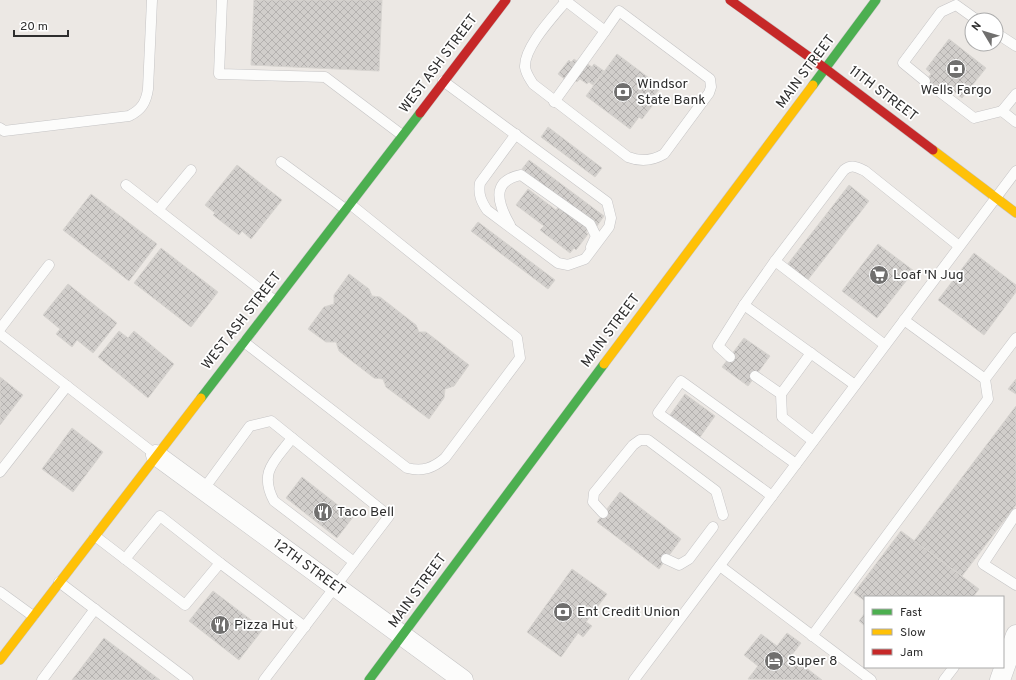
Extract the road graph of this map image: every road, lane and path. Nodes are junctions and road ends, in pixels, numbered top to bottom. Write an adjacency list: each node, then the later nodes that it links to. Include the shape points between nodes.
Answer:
1 (152, 0): 19 (lane, via 147,99 140,110 129,116)
2 (222, 0): 21 (lane, via 219,74 325,77)
3 (506, 0): 12 (street, WEST ASH STREET)
4 (730, 0): 11 (street, 11TH STREET)
5 (876, 0): 11 (street, MAIN STREET)
6 (565, 1): 8 (lane); 16 (lane, via 532,45 526,61 527,75 533,84)
7 (966, 12): 13 (lane, via 956,5 941,12 903,63)
8 (604, 31): 16 (lane); 16 (lane, via 619,11 710,79 710,93 664,154 643,161 628,157)
9 (1004, 38): 10 (lane)
10 (1016, 46)
11 (826, 69): 26 (street, 11TH STREET); 74 (street, MAIN STREET)
12 (444, 81): 20 (lane); 21 (street, WEST ASH STREET)
13 (925, 81)
14 (940, 92): 17 (lane, via 974,118)
15 (1016, 94): 17 (lane)
16 (554, 102)
17 (1002, 111): 18 (lane)
18 (1016, 122)
19 (1, 130)
20 (516, 134): 30 (lane, via 480,183 479,190 481,201 487,210); 32 (lane, via 607,202 611,218 609,227)
21 (402, 135): 27 (street, WEST ASH STREET)
22 (281, 162): 27 (lane)
23 (191, 170): 28 (lane)
24 (1016, 171): 26 (lane)
25 (126, 185): 28 (lane)
26 (995, 197): 29 (street, 11TH STREET); 31 (lane)
27 (348, 206): 35 (street, WEST ASH STREET); 41 (lane, via 516,338 520,358 445,458 424,470 407,468)
28 (158, 210): 35 (lane)
29 (1016, 213)
30 (511, 228): 32 (lane, via 558,263 568,265); 32 (lane, via 498,201 500,189 508,178 521,175 590,224 596,236)
31 (959, 246): 33 (lane, via 865,171 851,166 844,170); 37 (lane)
32 (585, 259)
33 (775, 261): 36 (lane); 42 (lane)
34 (49, 265): 38 (lane)
35 (275, 301): 41 (street, WEST ASH STREET)
36 (744, 305): 43 (lane); 44 (lane, via 718,346)
37 (904, 320): 42 (lane); 46 (lane)
38 (0, 329)
39 (0, 334): 48 (lane)
40 (1016, 338): 46 (lane)
41 (244, 342): 52 (street, WEST ASH STREET)
42 (885, 345): 47 (lane)
43 (811, 353): 47 (lane); 49 (lane)
44 (730, 357)
45 (755, 376): 49 (lane)
46 (985, 379): 75 (lane, via 988,399)
47 (855, 385): 51 (lane)
48 (67, 386): 52 (lane); 54 (lane)
49 (780, 394): 51 (lane, via 782,417)
50 (292, 438): 55 (lane, via 271,422 250,426); 64 (lane, via 270,468 267,476 270,493 274,501); 64 (lane, via 389,516)
51 (813, 440): 53 (lane)
52 (156, 455): 55 (street, 12TH STREET); 61 (street, WEST ASH STREET)
53 (796, 464): 56 (lane); 56 (lane, via 681,381 658,413)
54 (0, 472)
55 (203, 490): 69 (street, 12TH STREET)
56 (772, 496): 66 (lane)
57 (604, 513): 59 (lane, via 593,502 594,493 633,445 640,440 648,440 716,491)
58 (1016, 514): 68 (lane, via 983,564)
59 (723, 515)
60 (713, 527): 63 (lane, via 689,559 679,565)
61 (94, 536): 62 (lane); 67 (street, WEST ASH STREET)
62 (125, 559): 65 (lane, via 185,605); 65 (lane, via 160,516)
63 (666, 559)
64 (354, 562): 69 (lane)
65 (220, 563): 73 (lane)
66 (720, 566): 75 (lane); 86 (lane)
67 (59, 582): 71 (lane); 72 (street, WEST ASH STREET)
68 (1016, 585)
69 (335, 587): 73 (lane); 74 (street, 12TH STREET)
70 (0, 592): 72 (lane)
71 (95, 610): 81 (lane); 82 (lane)
72 (33, 616): 77 (street, WEST ASH STREET)
73 (305, 626): 83 (lane)
74 (402, 636): 84 (street, MAIN STREET); 85 (street, 12TH STREET)
75 (812, 636): 87 (lane)
76 (1010, 643): 78 (street)
77 (0, 660)
78 (1004, 665)
79 (953, 668): 88 (lane)
80 (1003, 668): 89 (street)
81 (42, 680)
82 (188, 680)
83 (264, 680)
84 (370, 680)
85 (463, 680)
86 (634, 680)
87 (870, 680)
88 (944, 680)
89 (1000, 680)

